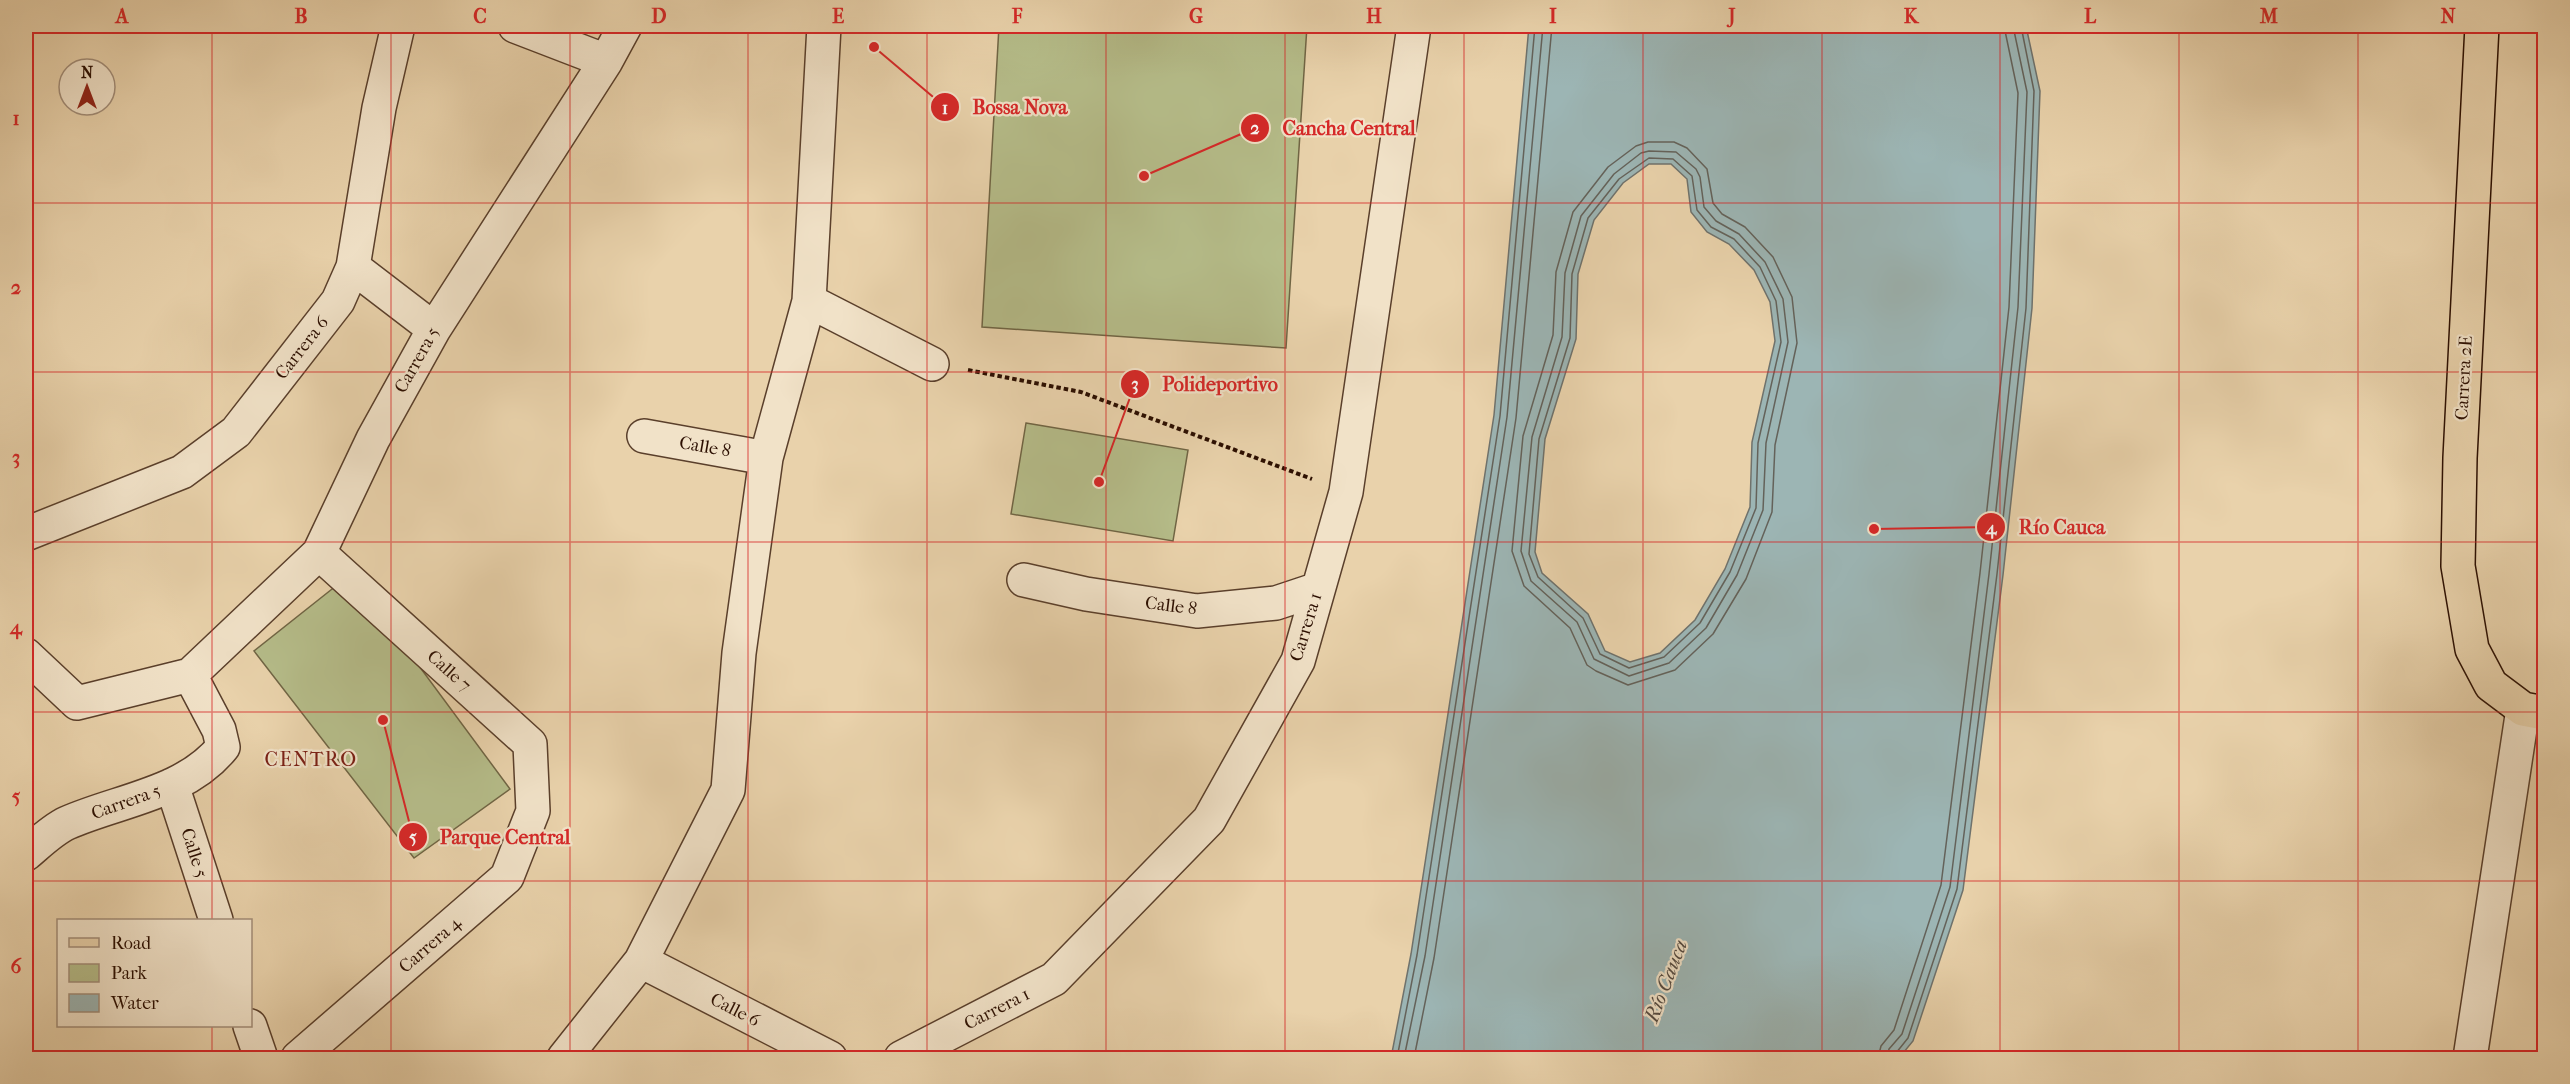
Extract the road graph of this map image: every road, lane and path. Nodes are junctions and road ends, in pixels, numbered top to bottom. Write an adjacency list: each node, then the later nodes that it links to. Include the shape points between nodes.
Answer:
1 (398, 26): 8 (street, Carrera 6, via 379,108)
2 (515, 26): 7 (street)
3 (625, 26): 7 (street, Carrera 5)
4 (824, 26): 9 (street)
5 (1414, 26): 14 (street, Carrera 1)
6 (2482, 26): 21 (main road, Carrera 2E, via 2458,566 2472,649 2491,685)
7 (606, 61): 10 (street, Carrera 5)
8 (353, 267): 10 (street); 15 (street, Carrera 6, via 338,301 236,432 182,472)
9 (809, 301): 11 (street); 13 (street)
10 (434, 329): 16 (street, Carrera 5, via 373,439)
11 (932, 364): 14 (path, via 1081,392)
12 (644, 436): 13 (street, Calle 8)
13 (766, 458): 26 (street, via 739,653 728,790)
14 (1346, 492): 18 (street, Carrera 1)
15 (26, 534)
16 (319, 553): 20 (street, Carrera 5); 23 (street, Calle 7, via 530,744)
17 (1024, 580): 18 (street, Calle 8, via 1197,611 1276,603)
18 (1318, 589): 32 (street, Carrera 1, via 1298,661 1209,820 1054,979)
19 (26, 655): 20 (street, via 77,704)
20 (190, 675): 22 (street, Carrera 5, via 219,730 223,747 213,759)
21 (2534, 711): 33 (street)
22 (172, 785): 24 (street, Carrera 5, via 65,824); 25 (street, Calle 5)
23 (533, 812): 29 (street, Carrera 4, via 507,878)
24 (26, 854)
25 (215, 919)
26 (641, 961): 30 (street); 31 (street, Calle 6)
27 (250, 1027): 28 (street)
28 (261, 1059)
29 (298, 1059)
30 (564, 1059)
31 (830, 1059)
32 (901, 1059)
33 (2470, 1059)

